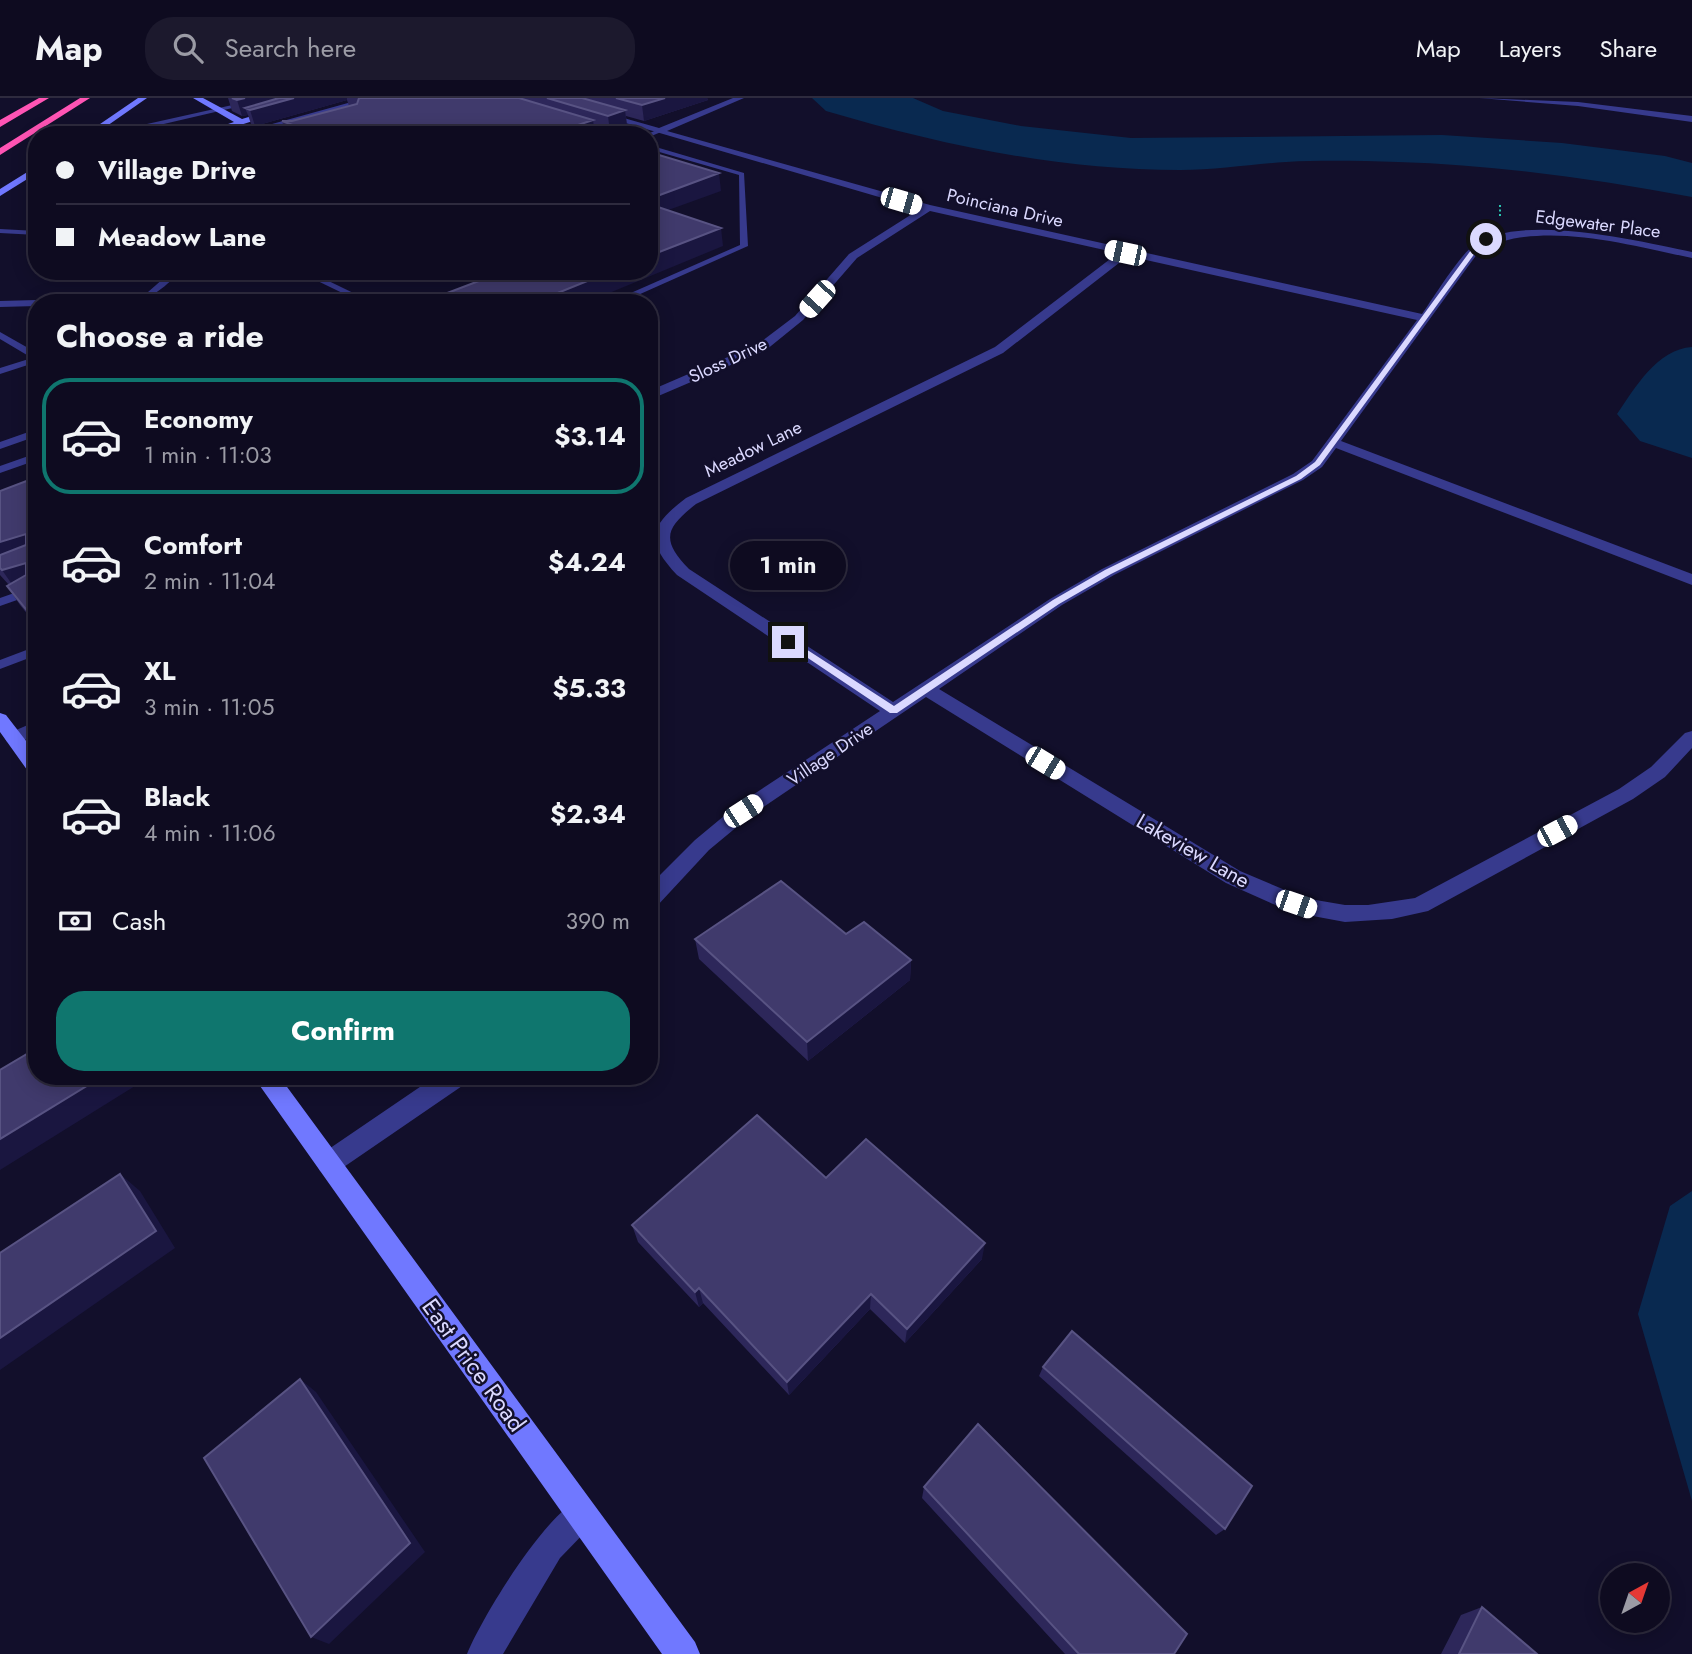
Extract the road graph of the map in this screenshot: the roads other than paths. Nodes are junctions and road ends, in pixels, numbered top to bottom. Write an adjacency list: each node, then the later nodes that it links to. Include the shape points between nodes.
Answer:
1 (37, 98): 19 (highway)
2 (44, 98): 19 (highway)
3 (86, 98): 21 (highway)
4 (94, 98): 21 (highway)
5 (144, 98): 26 (main road)
6 (197, 98): 17 (main road)
7 (231, 98): 15 (lane)
8 (272, 98): 15 (lane)
9 (320, 98): 22 (main road)
10 (373, 98): 16 (lane)
11 (544, 98): 32 (street, Poinciana Drive)
12 (740, 98): 33 (street)
13 (1483, 98): 14 (street)
14 (1499, 99): 20 (street)
15 (243, 104): 17 (lane)
16 (334, 108): 18 (lane); 30 (lane)
17 (218, 110): 22 (main road); 27 (lane)
18 (346, 112)
19 (16, 115): 23 (highway)
20 (1692, 119)
21 (49, 120): 25 (highway)
22 (241, 122): 28 (main road); 29 (lane)
23 (0, 124)
24 (570, 124): 31 (lane)
25 (40, 126)
26 (102, 126)
27 (147, 126)
28 (228, 126)
29 (248, 126)
30 (269, 126)
31 (577, 126)
32 (642, 126)
33 (659, 131): 40 (street, Poinciana Drive)
34 (28, 134): 36 (highway)
35 (658, 150): 50 (lane, via 742,174 744,246)
36 (0, 152)
37 (28, 175): 39 (main road)
38 (28, 187): 39 (main road)
39 (0, 195)
40 (928, 208): 44 (street, Poinciana Drive); 58 (street, Sloss Drive, via 858,251 799,318 762,347)
41 (0, 231): 42 (lane)
42 (28, 233)
43 (1500, 235): 45 (street, Edgewater Place, via 1559,234); 53 (street, Village Drive, via 1476,248)
44 (1125, 253): 53 (street, Poinciana Drive); 70 (street, Meadow Lane, via 999,350 691,501 663,528 664,554 683,572)
45 (1692, 255)
46 (167, 280): 48 (lane)
47 (320, 280): 49 (lane)
48 (151, 294)
49 (351, 294)
50 (633, 294)
51 (28, 303): 52 (lane)
52 (0, 304)
53 (1424, 318): 60 (street, Village Drive)
54 (3, 340): 55 (lane)
55 (28, 353)
56 (28, 361): 57 (lane)
57 (0, 371)
58 (658, 392)
59 (28, 435): 61 (lane)
60 (1334, 443): 64 (street); 69 (street, Village Drive, via 1317,464 1298,477 1108,572)
61 (0, 446)
62 (28, 460): 63 (lane)
63 (0, 470)
64 (1692, 580)
65 (28, 592): 66 (lane)
66 (0, 602)
67 (28, 654): 68 (lane)
68 (0, 665)
69 (926, 690): 70 (street, Village Drive); 73 (street, Lakeview Lane, via 1233,877 1276,898 1354,916 1420,905 1626,794 1658,772)
70 (894, 711): 76 (street, Village Drive, via 743,811)
71 (0, 719): 74 (main road)
72 (28, 731): 74 (street)
73 (1692, 737)
74 (14, 738): 75 (main road)
75 (28, 757)
76 (658, 891)
77 (272, 1085): 79 (main road, East Price Road)
78 (443, 1085): 79 (street)
79 (329, 1163): 80 (main road, East Price Road)
80 (580, 1515): 81 (street, via 549,1547); 82 (main road, East Price Road)
81 (484, 1654)
82 (683, 1654)

